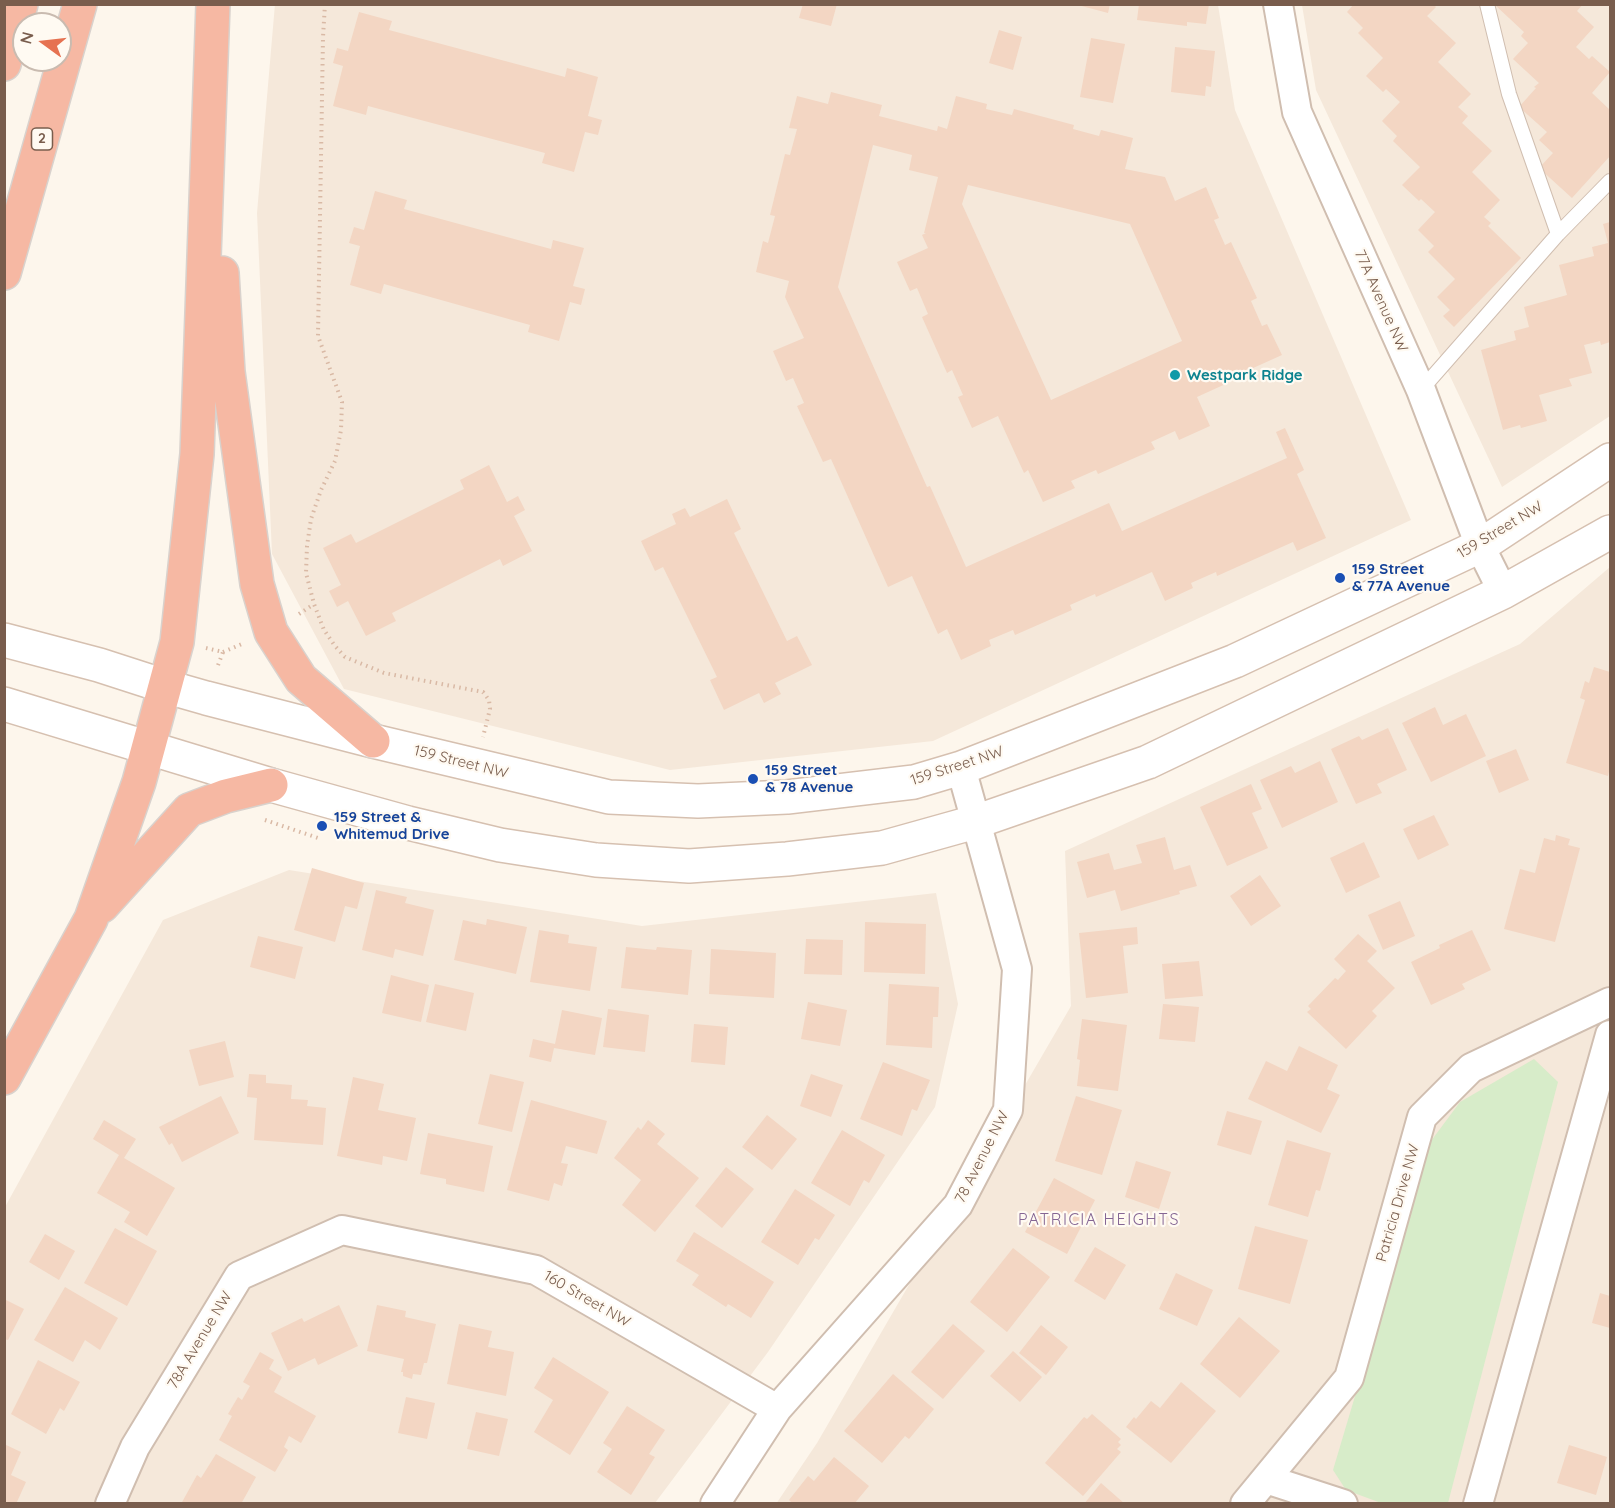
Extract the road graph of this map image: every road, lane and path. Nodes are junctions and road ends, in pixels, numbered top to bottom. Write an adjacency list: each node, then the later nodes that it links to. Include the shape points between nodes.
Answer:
1 (21, 4): 7 (highway)
2 (80, 4): 11 (highway, 2)
3 (213, 4): 8 (highway)
4 (325, 4): 22 (path, via 318,336 342,402 335,461 311,519 306,573 324,630 345,657 384,673 483,692 489,709)
5 (1278, 4): 12 (street, 77A Avenue NW, via 1297,112)
6 (1487, 4): 10 (lane, via 1509,94)
7 (4, 63)
8 (210, 65): 18 (highway, via 197,454 177,642); 20 (highway, via 228,372 257,584 271,632 301,679)
9 (1611, 181): 10 (lane)
10 (1558, 234): 12 (lane)
11 (4, 273)
12 (1421, 390): 15 (street, 77A Avenue NW)
13 (1611, 460): 15 (street, 159 Street NW)
14 (1611, 532): 16 (street)
15 (1480, 546): 16 (street, 77A Avenue NW); 23 (street, 159 Street NW, via 1235,660)
16 (1503, 592): 25 (street, via 1148,762)
17 (4, 640): 18 (street, 159 Street NW)
18 (164, 686): 20 (street, 159 Street NW); 21 (highway)
19 (4, 704): 21 (street)
20 (374, 741): 22 (street, 159 Street NW)
21 (149, 747): 24 (street); 26 (highway)
22 (476, 766): 23 (street, 159 Street NW, via 609,797 698,801 787,797 914,782)
23 (961, 768): 25 (street, 78 Avenue NW)
24 (271, 785): 25 (street, via 500,845 596,860 688,866 882,848); 26 (highway, via 189,810)
25 (975, 822): 31 (street, 78 Avenue NW, via 1017,969 1008,1110 958,1205)
26 (90, 919): 29 (highway)
27 (1611, 1002): 32 (street, Patricia Drive NW, via 1471,1068 1422,1117 1349,1378)
28 (1611, 1035): 37 (street)
29 (4, 1078)
30 (342, 1230): 31 (street, 160 Street NW, via 536,1270); 33 (street, 78A Avenue NW, via 239,1276 135,1447)
31 (777, 1409): 34 (street, 78 Avenue NW)
32 (1266, 1479): 35 (street, Patricia Drive NW); 36 (street)
33 (110, 1503)
34 (715, 1503)
35 (1245, 1503)
36 (1343, 1503)
37 (1478, 1503)

